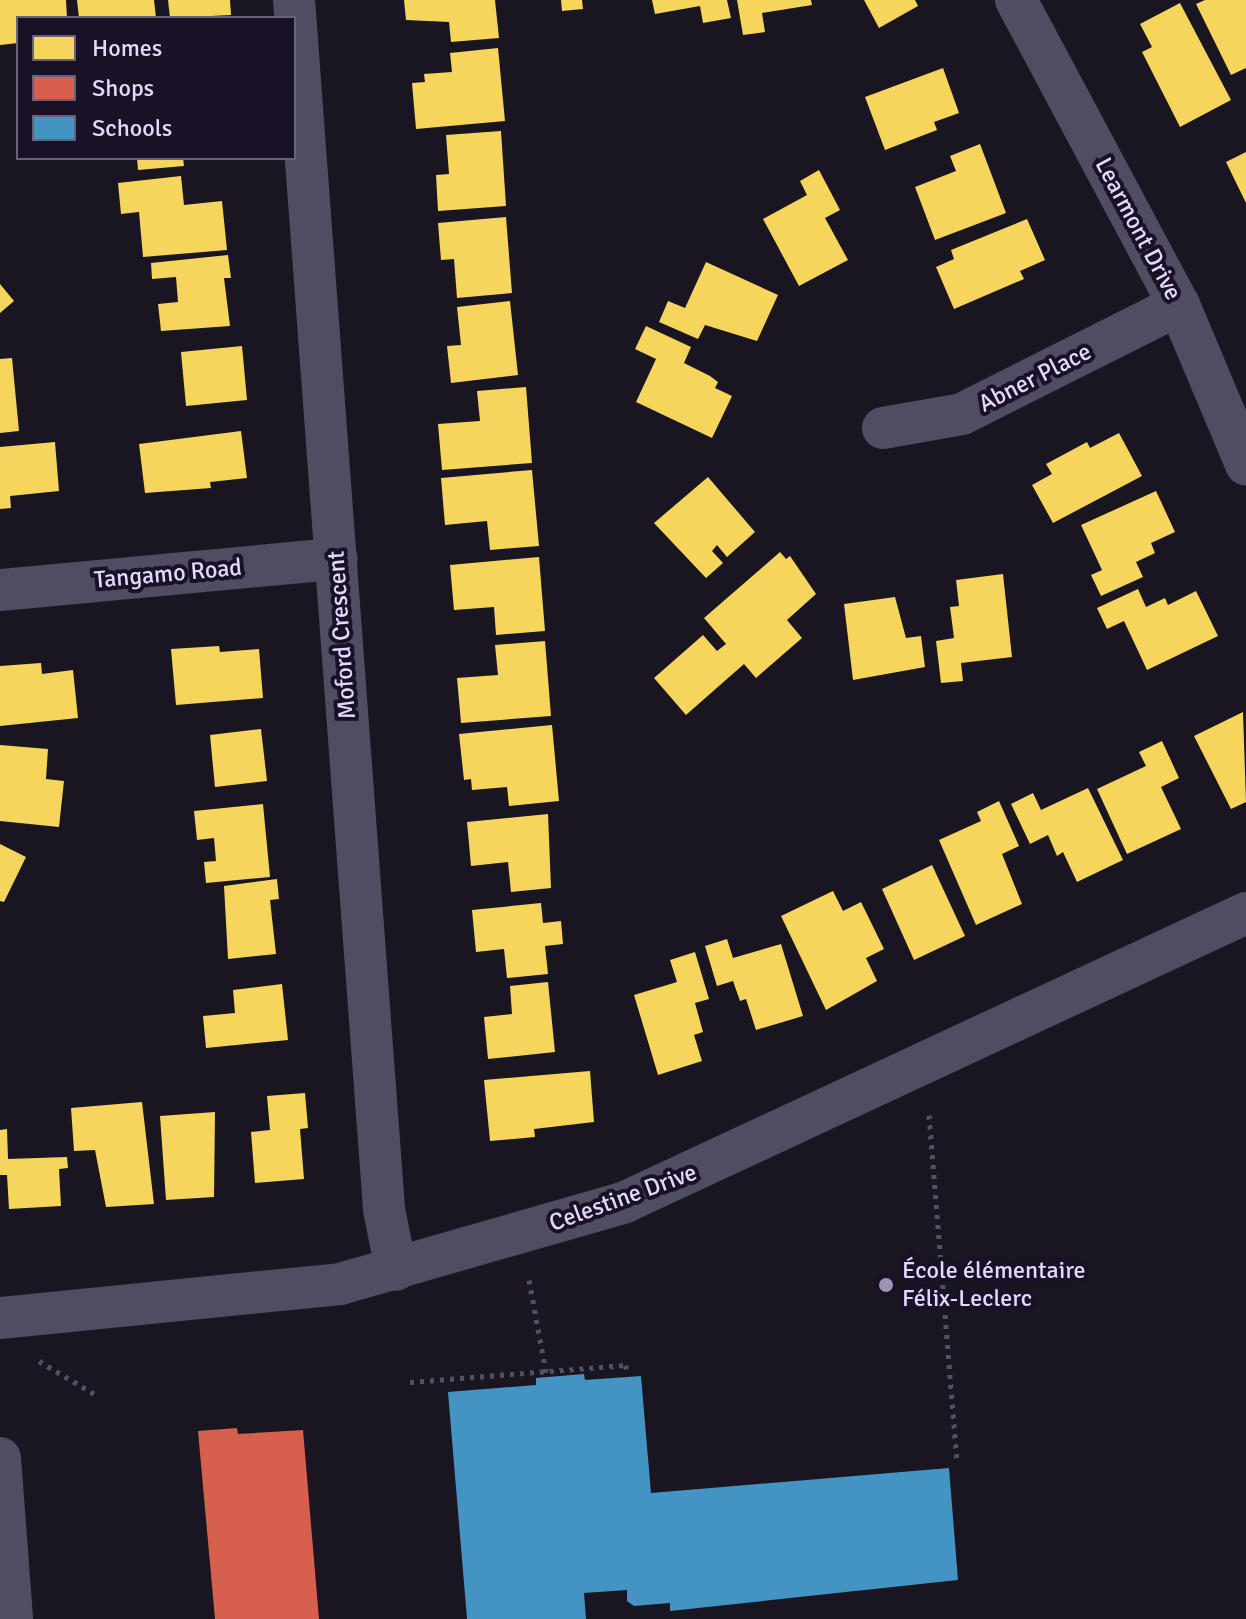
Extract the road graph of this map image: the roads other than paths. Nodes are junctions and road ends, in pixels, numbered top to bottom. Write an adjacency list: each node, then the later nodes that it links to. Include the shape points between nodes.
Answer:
1 (1016, 0): 3 (street, Learmont Drive)
2 (296, 26): 6 (street, Moford Crescent)
3 (1179, 305): 4 (street, Abner Place, via 962,414); 5 (street, Learmont Drive)
4 (883, 428)
5 (1246, 464)
6 (337, 559): 7 (street, Tangamo Road); 9 (street, Moford Crescent, via 384,1209)
7 (0, 590)
8 (1246, 913): 9 (street, Celestine Drive, via 661,1189)
9 (396, 1270): 10 (street, Celestine Drive, via 299,1289)
10 (0, 1318)
11 (0, 1458): 12 (street)
12 (12, 1619)

